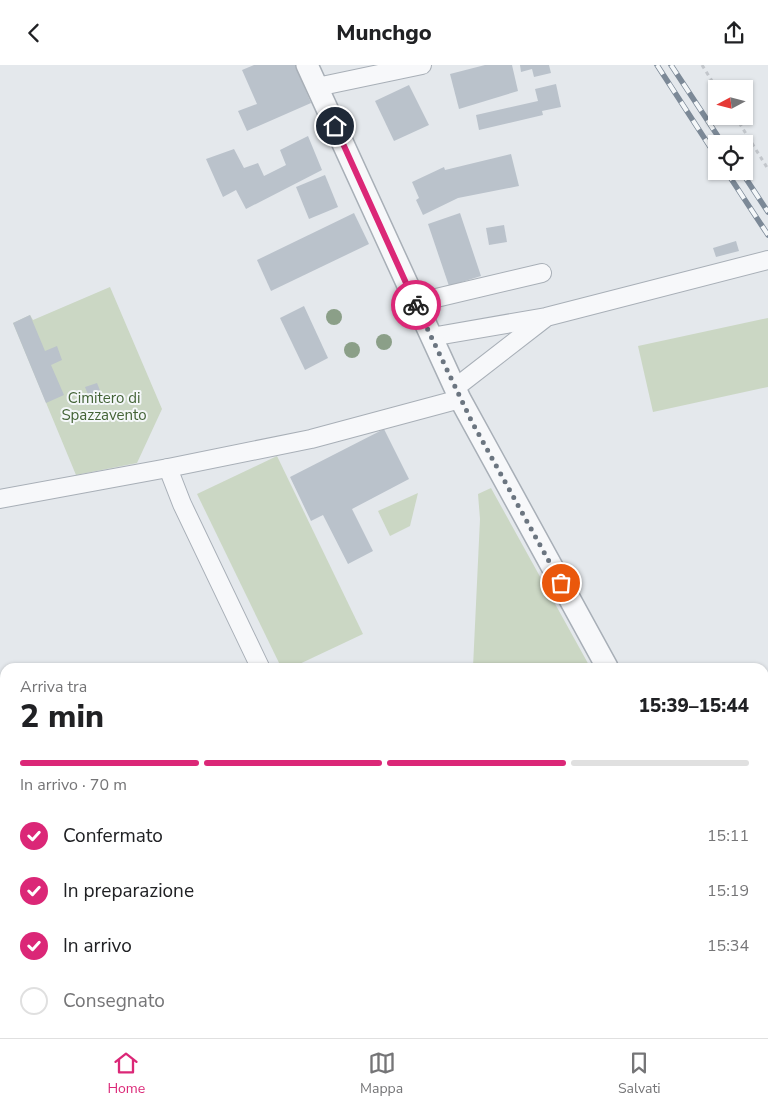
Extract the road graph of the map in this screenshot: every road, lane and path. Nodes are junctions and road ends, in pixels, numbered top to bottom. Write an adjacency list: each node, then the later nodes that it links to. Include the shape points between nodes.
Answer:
1 (307, 65): 5 (street)
2 (422, 65): 5 (street)
3 (702, 65): 4 (path)
4 (711, 80)
5 (318, 87): 10 (street)
6 (741, 125): 7 (path)
7 (768, 169)
8 (768, 260): 11 (street)
9 (542, 273): 10 (street)
10 (415, 303): 12 (street)
11 (546, 317): 12 (street); 13 (street)
12 (431, 337): 13 (street)
13 (458, 393): 14 (street, via 311,439); 17 (street)
14 (168, 468): 15 (street); 16 (street)
15 (0, 499)
16 (258, 663)
17 (605, 663)

